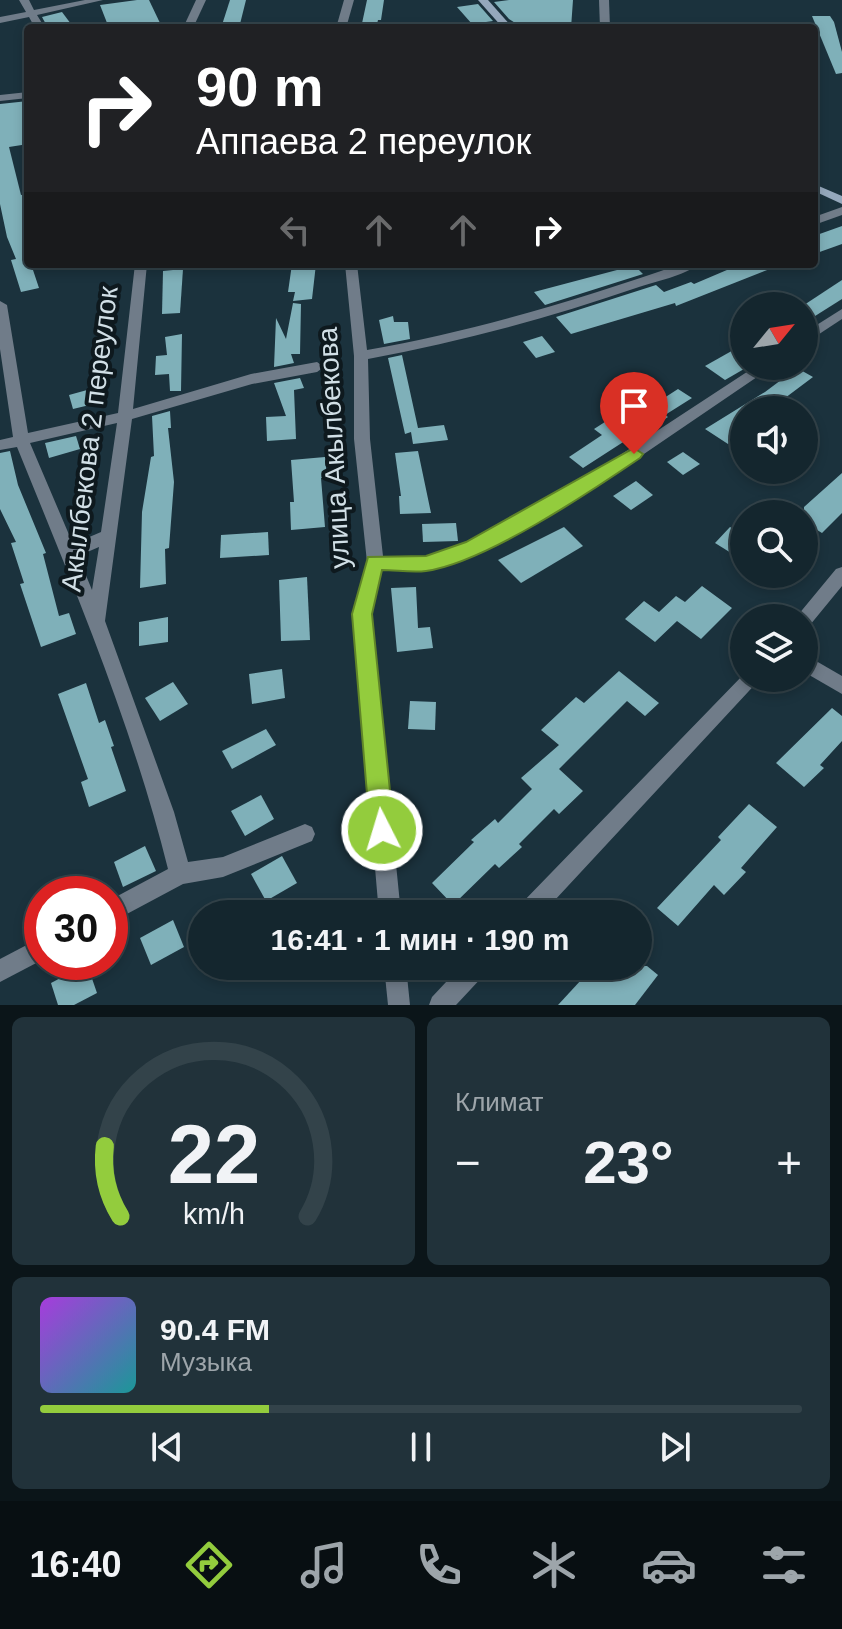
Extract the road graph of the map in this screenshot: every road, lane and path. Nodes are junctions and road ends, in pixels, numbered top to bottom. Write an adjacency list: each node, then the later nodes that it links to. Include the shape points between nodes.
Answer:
1 (24, 0): 7 (street)
2 (98, 0): 7 (street)
3 (201, 0): 10 (street)
4 (349, 0): 11 (street)
5 (483, 0): 12 (street)
6 (604, 0): 13 (street)
7 (32, 14): 8 (street); 9 (street)
8 (0, 20)
9 (38, 24)
10 (190, 24)
11 (342, 24)
12 (504, 24)
13 (605, 24)
14 (24, 95): 15 (street)
15 (0, 98)
16 (818, 189): 17 (street)
17 (842, 200)
18 (842, 211): 19 (street)
19 (818, 220)
20 (141, 268): 29 (street, Акылбекова 2 переулок)
21 (351, 268): 26 (street, улица Акылбекова)
22 (682, 268): 26 (street, via 443,341)
23 (0, 305): 30 (street, Акылбекова 2 переулок)
24 (842, 313): 25 (street)
25 (818, 330)
26 (361, 356): 34 (street, улица Акылбекова, via 362,439)
27 (317, 367): 29 (street, via 251,379)
28 (745, 380): 34 (street, via 585,486 473,548 426,563)
29 (125, 416): 30 (street); 32 (street, Акылбекова 2 переулок)
30 (21, 439): 31 (street); 33 (street, Акылбекова 2 переулок)
31 (0, 445)
32 (108, 536): 33 (street); 37 (street, Акылбекова 2 переулок)
33 (68, 553): 37 (street, Акылбекова 2 переулок)
34 (375, 562): 43 (street, улица Акылбекова, via 362,614)
35 (842, 574): 36 (street)
36 (817, 604)
37 (97, 622): 42 (street, Акылбекова 2 переулок, via 164,812)
38 (818, 671): 39 (street)
39 (842, 686)
40 (739, 692): 44 (street)
41 (305, 834): 42 (street, via 223,867)
42 (180, 874): 45 (street)
43 (389, 900)
44 (540, 900)
45 (128, 902)
46 (24, 958): 47 (street)
47 (0, 971)
48 (396, 980): 50 (street)
49 (464, 980): 51 (street)
50 (399, 1005)
51 (440, 1005)

